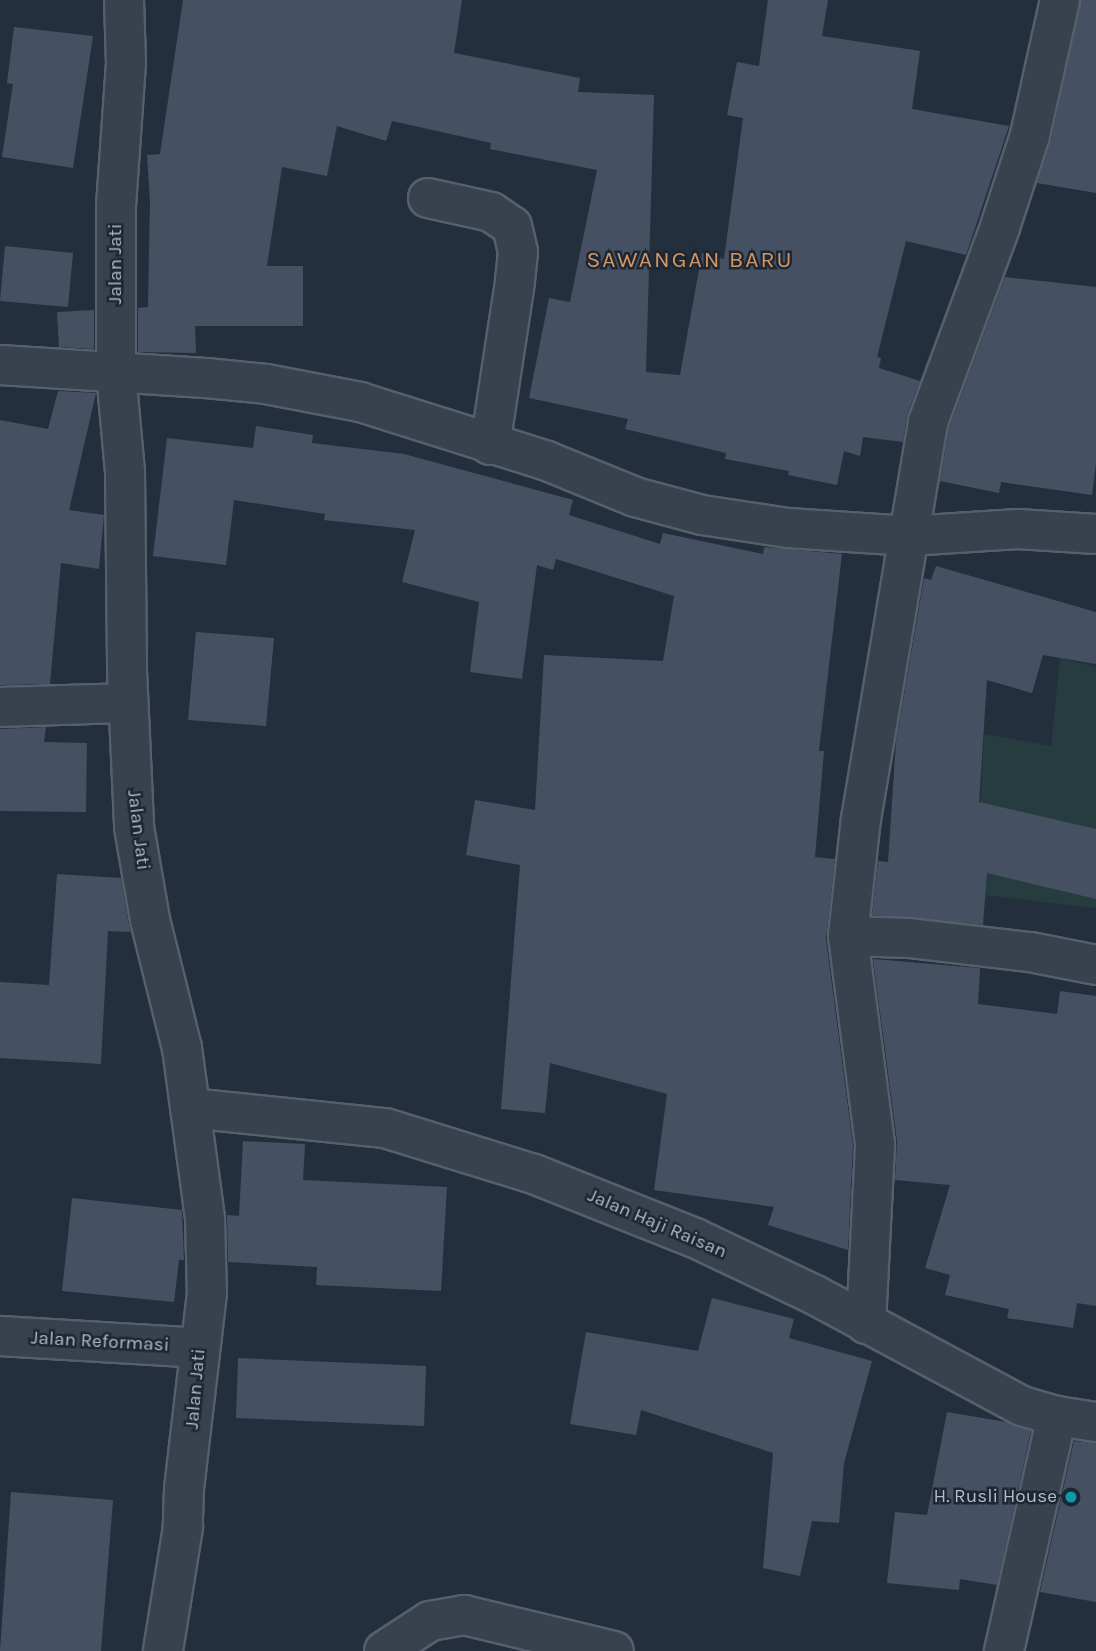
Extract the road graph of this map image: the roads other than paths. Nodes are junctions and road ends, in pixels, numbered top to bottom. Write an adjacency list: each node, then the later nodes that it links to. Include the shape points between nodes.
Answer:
1 (124, 0): 5 (street, Jalan Jati, via 126,63 116,206)
2 (1060, 0): 8 (street, via 1030,135 928,422)
3 (428, 198): 6 (street, via 491,212 512,226 518,252 515,282)
4 (0, 365): 5 (street)
5 (116, 373): 6 (street, via 266,384 360,402); 9 (street, Jalan Jati, via 125,472)
6 (490, 445): 8 (street, via 547,460 635,497 702,515 788,528)
7 (1096, 534): 8 (street, via 1018,529)
8 (909, 536): 11 (street, via 861,819)
9 (128, 703): 10 (street); 13 (street, Jalan Jati, via 134,827 150,920 182,1048)
10 (0, 707)
11 (848, 936): 12 (street, via 1030,952); 14 (street, via 875,1144)
12 (1096, 965)
13 (190, 1108): 14 (street, Jalan Haji Raisan, via 385,1128 534,1174 695,1238); 16 (street, Jalan Jati, via 205,1219 207,1293)
14 (866, 1324): 17 (street, Jalan Haji Raisan, via 1022,1406)
15 (0, 1336): 16 (street, Jalan Reformasi)
16 (200, 1348): 19 (street, Jalan Jati, via 183,1527)
17 (1057, 1416): 18 (street, Jalan Haji Raisan); 22 (street)
18 (1096, 1422)
19 (163, 1651)
20 (384, 1651): 21 (street, via 430,1621 464,1615)
21 (614, 1651)
22 (1004, 1651)

